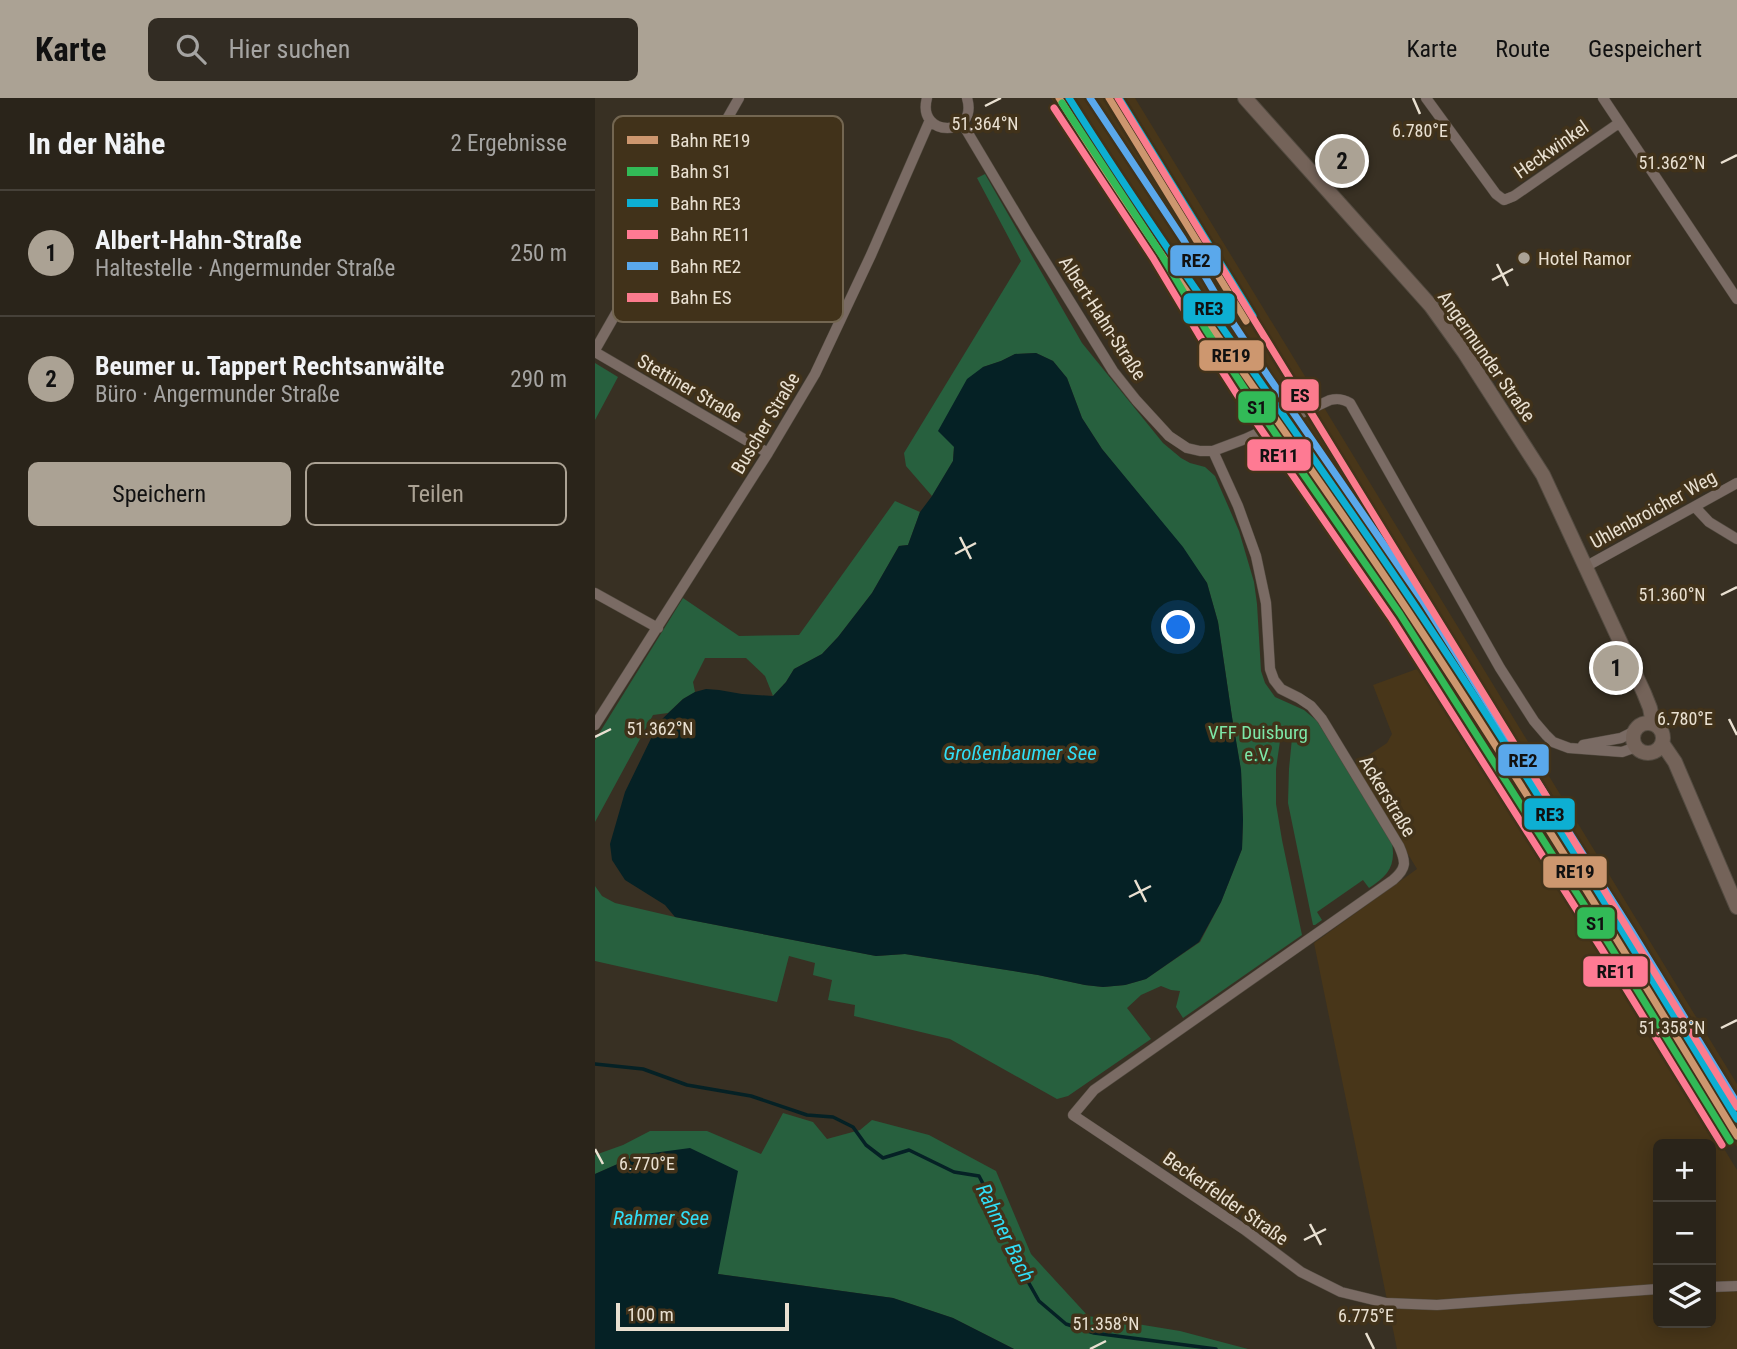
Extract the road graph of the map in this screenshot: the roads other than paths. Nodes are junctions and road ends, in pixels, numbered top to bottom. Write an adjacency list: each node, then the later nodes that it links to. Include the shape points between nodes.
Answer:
1 (739, 98): 7 (street)
2 (927, 98): 8 (street)
3 (967, 98): 9 (street, via 969,109)
4 (1245, 98): 21 (main road, Angermunder Straße, via 1440,316 1543,475)
5 (1426, 98): 10 (street, Heckwinkel, via 1504,200)
6 (1603, 98): 10 (street)
7 (729, 116)
8 (930, 120): 9 (street, via 947,128); 12 (street, Buscher Straße)
9 (962, 122): 16 (street, Albert-Hahn-Straße, via 1113,371 1169,436 1187,448)
10 (1619, 123): 11 (street)
11 (1737, 299)
12 (843, 314)
13 (613, 319): 15 (street)
14 (839, 322): 17 (street, Buscher Straße)
15 (595, 351): 17 (street, Stettiner Straße)
16 (1213, 451): 27 (street, via 1330,400 1345,400 1354,408 1500,668 1546,734); 31 (street, Ackerstraße, via 1256,556 1274,680 1322,719 1399,846 1404,864 1393,880 1094,1090)
17 (768, 453): 23 (street, Buscher Straße)
18 (1737, 483): 19 (street, Uhlenbroicher Weg)
19 (1695, 506): 20 (street, via 1709,522); 21 (street, Uhlenbroicher Weg)
20 (1737, 539)
21 (1585, 567): 25 (main road, Angermunder Straße, via 1635,677)
22 (595, 593): 23 (street)
23 (658, 628): 24 (street, Buscher Straße)
24 (595, 725)
25 (1643, 726): 26 (main road, Angermunder Straße, via 1661,731); 27 (street, via 1621,738); 28 (main road, Angermunder Straße, via 1633,739)
26 (1662, 743): 28 (main road, via 1657,750); 29 (main road, Angermunder Straße)
27 (1569, 748): 28 (street)
28 (1643, 750): 29 (main road, Angermunder Straße, via 1664,765)
29 (1685, 790): 30 (main road, Angermunder Straße)
30 (1737, 907)
31 (1073, 1115): 34 (street, Beckerfelder Straße, via 1301,1272 1341,1292 1386,1303 1437,1305)
32 (1737, 1286): 33 (street)
33 (1716, 1287)
34 (1653, 1289)

